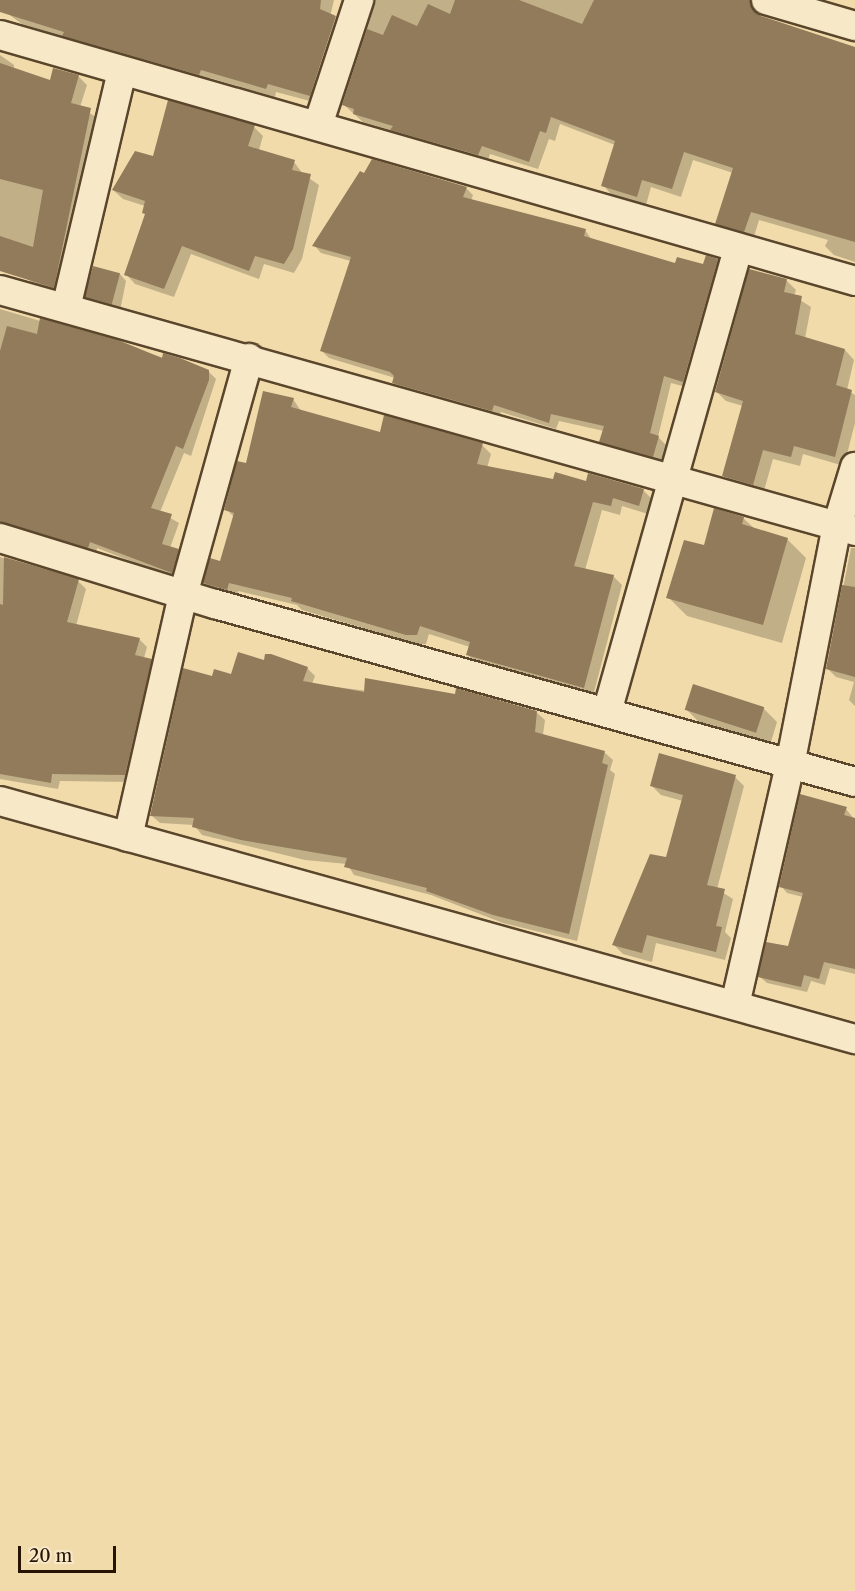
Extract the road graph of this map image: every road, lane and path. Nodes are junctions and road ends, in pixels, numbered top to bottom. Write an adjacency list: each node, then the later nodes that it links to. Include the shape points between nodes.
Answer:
1 (359, 0): 6 (street)
2 (766, 0): 3 (street)
3 (855, 26)
4 (0, 34): 5 (street)
5 (122, 71): 6 (street); 10 (street)
6 (318, 125): 7 (street)
7 (738, 249): 8 (street); 13 (street)
8 (855, 281)
9 (0, 290): 10 (street)
10 (66, 308): 11 (street)
11 (249, 358): 13 (street); 16 (street)
12 (855, 467): 14 (street)
13 (672, 479): 14 (street); 17 (street)
14 (846, 528): 18 (street)
15 (0, 538): 16 (street)
16 (183, 595): 17 (street); 21 (street)
17 (607, 712): 18 (street)
18 (790, 765): 19 (street); 22 (street)
19 (855, 782)
20 (0, 801): 21 (street)
21 (128, 837): 22 (street)
22 (735, 1005): 23 (street)
23 (855, 1039)

